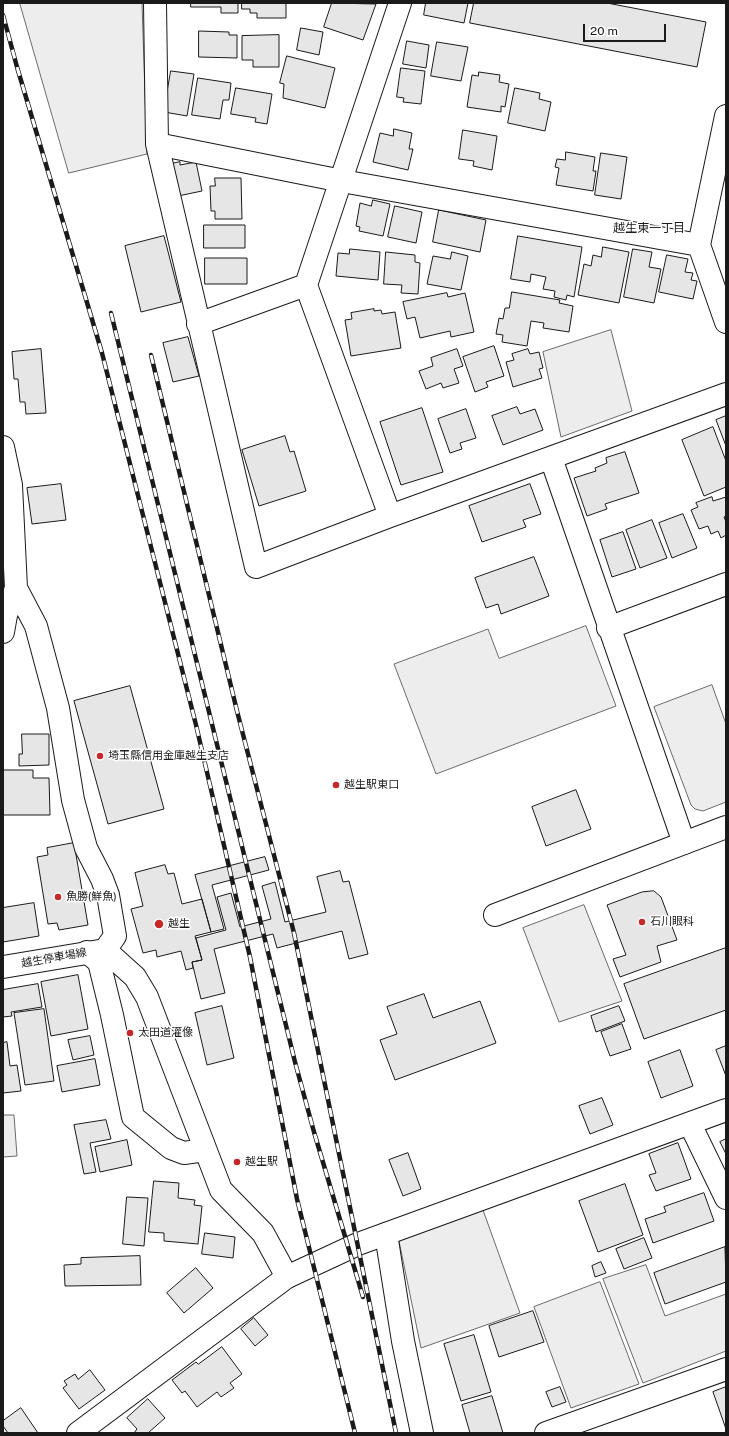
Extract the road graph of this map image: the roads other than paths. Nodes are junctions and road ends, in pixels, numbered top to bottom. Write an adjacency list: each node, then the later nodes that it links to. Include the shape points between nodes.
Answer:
1 (155, 3): 4 (street)
2 (400, 3): 5 (street)
3 (726, 120): 6 (street)
4 (157, 144): 5 (street); 9 (street)
5 (342, 182): 6 (street); 7 (street)
6 (699, 245): 8 (street)
7 (306, 285): 9 (street); 13 (street)
8 (726, 322)
9 (198, 324): 13 (street, via 256,567)
10 (726, 394): 12 (street)
11 (3, 447): 15 (street, via 11,484)
12 (551, 458): 13 (street); 16 (street)
13 (390, 516)
14 (726, 584): 16 (street)
15 (16, 588): 17 (street); 21 (street, via 36,626 58,708 74,807 86,848 108,895 115,936)
16 (608, 628): 19 (street)
17 (3, 632)
18 (726, 827): 19 (street)
19 (684, 844): 20 (street)
20 (495, 915)
21 (96, 951): 22 (street, 越生停車場線); 25 (street, via 135,977 147,997); 25 (street, via 133,1117 171,1148 184,1153)
22 (3, 967)
23 (726, 1110): 24 (street)
24 (690, 1124): 26 (street); 27 (street)
25 (205, 1150): 28 (street, via 221,1190 263,1234)
26 (726, 1198)
27 (386, 1234): 28 (street, via 348,1248); 31 (street, via 403,1341)
28 (287, 1277): 30 (street)
29 (726, 1368): 32 (street)
30 (78, 1433)
31 (422, 1433)
32 (546, 1433)

